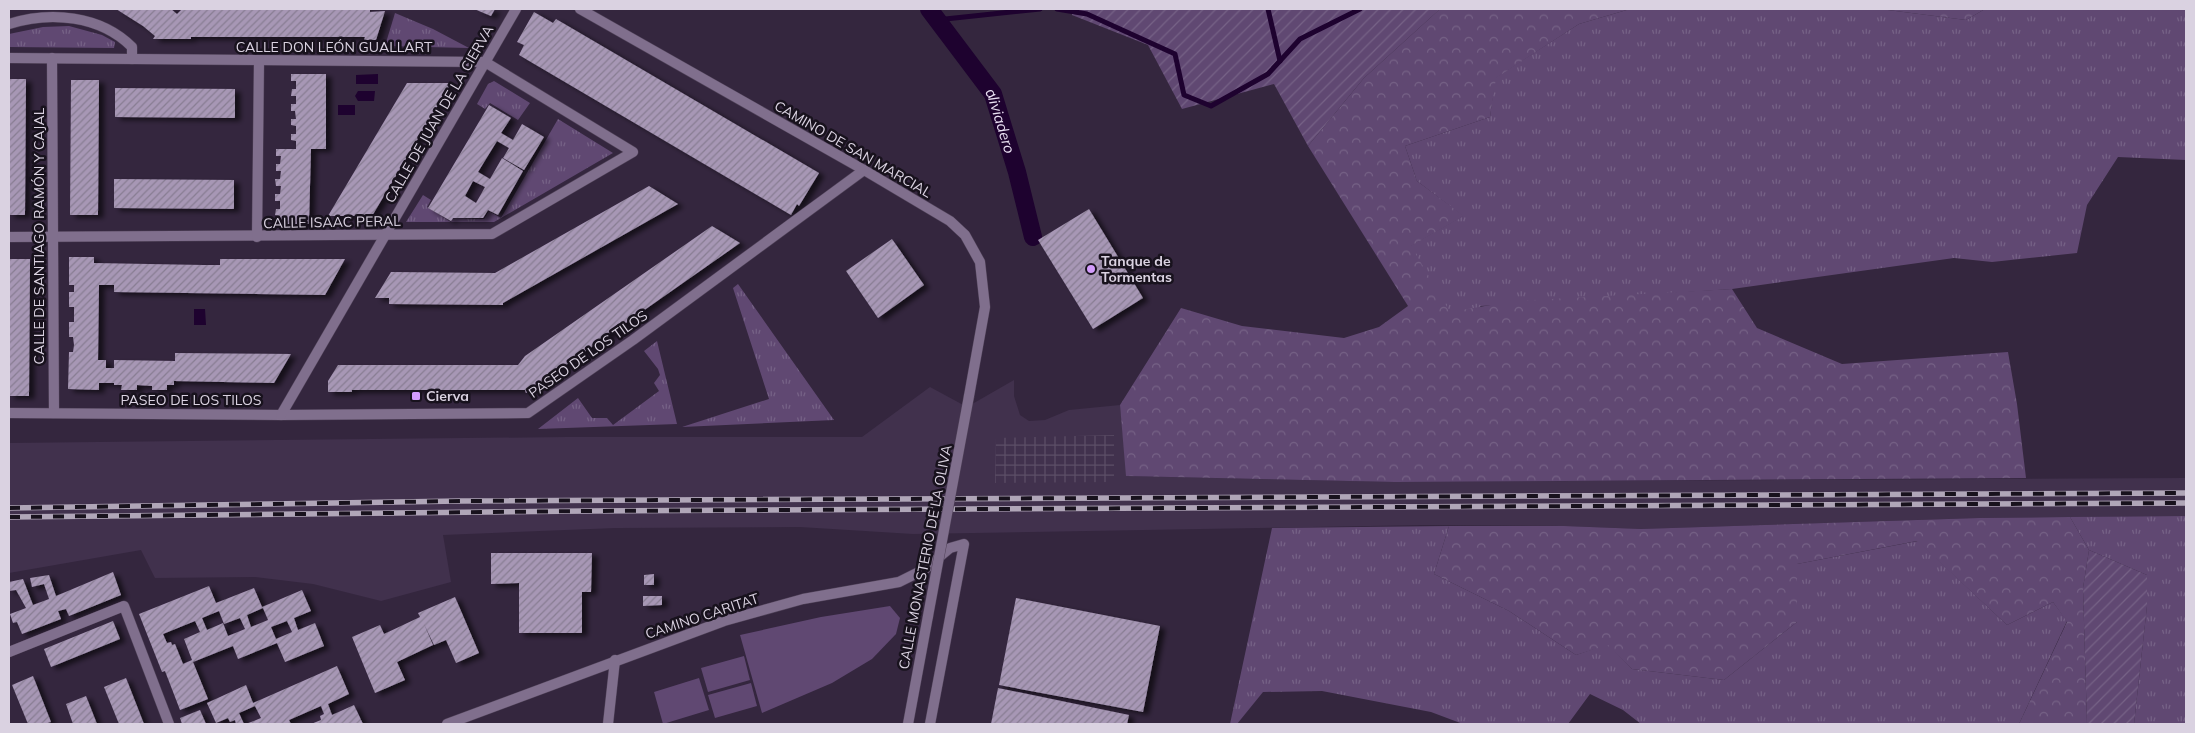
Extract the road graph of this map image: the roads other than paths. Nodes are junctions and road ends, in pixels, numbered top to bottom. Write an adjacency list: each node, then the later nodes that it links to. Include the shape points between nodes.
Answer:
1 (516, 9): 8 (street, CALLE DE JUAN DE LA CIERVA)
2 (580, 9): 9 (street, CAMINO DE SAN MARCIAL)
3 (9, 24): 6 (street, via 24,19 58,16 89,22 115,32 132,47)
4 (9, 58): 5 (street, CALLE DON LEÓN GUALLART)
5 (52, 58): 6 (street, CALLE DON LEÓN GUALLART); 12 (street, CALLE DE SANTIAGO RAMÓN Y CAJAL)
6 (132, 59): 7 (street, CALLE DON LEÓN GUALLART)
7 (259, 61): 8 (street, CALLE DON LEÓN GUALLART); 13 (street)
8 (485, 62): 10 (street, CALLE DE JUAN DE LA CIERVA); 10 (street, CALLE ISAAC PERAL, via 633,152 492,234)
9 (864, 170): 14 (street, CAMINO DE SAN MARCIAL, via 950,221 965,235 980,262 986,307); 17 (street, PASEO DE LOS TILOS, via 528,413)
10 (386, 235): 13 (street, CALLE ISAAC PERAL); 17 (street, CALLE DE JUAN DE LA CIERVA)
11 (9, 237): 12 (street, CALLE ISAAC PERAL)
12 (53, 237): 13 (street, CALLE ISAAC PERAL); 16 (street, CALLE DE SANTIAGO RAMÓN Y CAJAL)
13 (257, 237)
14 (969, 396): 23 (street, CALLE MONASTERIO DE LA OLIVA, bridge)
15 (9, 413): 16 (street, PASEO DE LOS TILOS)
16 (54, 413): 17 (street, PASEO DE LOS TILOS)
17 (281, 415)
18 (9, 652): 20 (street, via 124,606)
19 (615, 660): 21 (street, CAMINO CARITAT); 22 (street); 24 (street, CAMINO CARITAT, via 724,621 811,598 899,582 925,569 950,548 964,544)
20 (169, 724)
21 (447, 724)
22 (608, 724)
23 (908, 724)
24 (930, 724)

